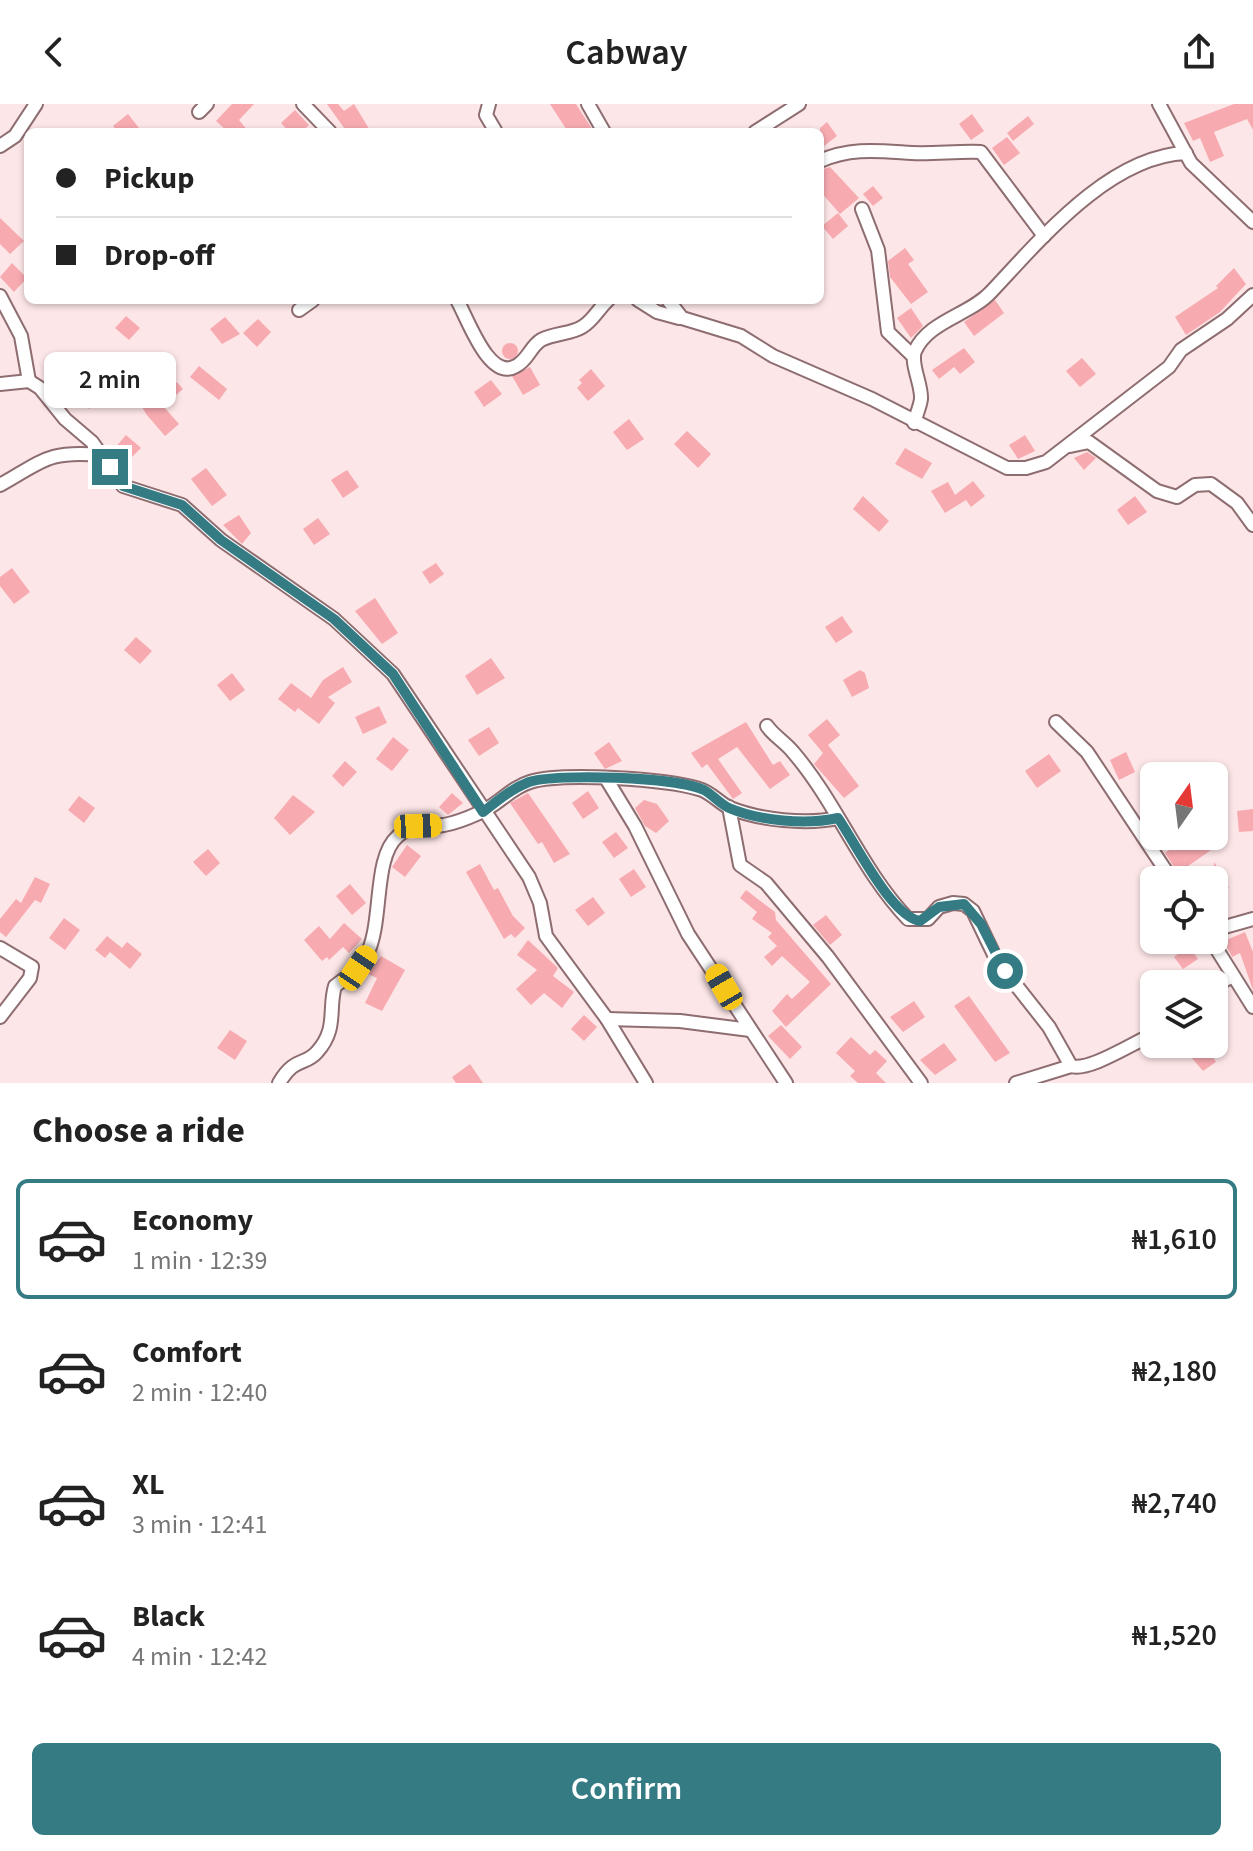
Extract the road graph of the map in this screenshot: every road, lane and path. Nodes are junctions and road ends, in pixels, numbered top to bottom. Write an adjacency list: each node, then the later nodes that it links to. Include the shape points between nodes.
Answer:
1 (36, 104): 11 (street, via 15,136)
2 (303, 104): 7 (street)
3 (489, 104): 8 (street, via 486,115)
4 (799, 104): 10 (street)
5 (1159, 104): 12 (street)
6 (593, 106): 9 (street)
7 (326, 128)
8 (492, 128)
9 (602, 128)
10 (761, 128)
11 (0, 146)
12 (1186, 153): 15 (street); 16 (street, via 1140,162 1072,208)
13 (824, 159): 16 (street, via 876,148 981,152)
14 (862, 209): 26 (street, via 878,250 888,332)
15 (1253, 222)
16 (1044, 236): 26 (street, via 991,292 934,329)
17 (1253, 295): 30 (street)
18 (0, 296): 27 (street, via 21,336)
19 (307, 304): 24 (street)
20 (459, 304): 21 (street, via 490,362 509,370 542,340 580,329)
21 (604, 304)
22 (644, 304): 25 (street)
23 (671, 304): 25 (street)
24 (299, 310)
25 (682, 318): 29 (street, via 741,336)
26 (914, 357): 29 (street, via 921,400)
27 (29, 381): 28 (street); 31 (street)
28 (0, 384)
29 (914, 423): 30 (street, via 1007,468 1046,462)
30 (1067, 447): 33 (street, via 1089,442 1157,491 1177,497 1195,485 1211,484 1237,503)
31 (101, 455): 32 (street, via 54,454); 38 (street, via 123,486 182,505 221,540 334,619 383,664)
32 (0, 485)
33 (1253, 525)
34 (1056, 722): 40 (street, via 1087,752)
35 (767, 726): 39 (street, via 793,751)
36 (607, 780): 37 (street, via 673,782 703,790); 38 (street, via 564,775 529,782); 50 (street, via 688,934)
37 (729, 807): 39 (street, via 772,818); 56 (street, via 740,865 766,883 828,957)
38 (483, 812): 49 (street, via 536,890 551,945); 53 (street, via 446,825 418,826 397,837 381,865 383,882 368,953 335,986 335,1013 322,1045 315,1055 296,1061)
39 (838, 818): 52 (street, via 908,919 928,919 939,907 953,903 973,911 997,961 1049,1027)
40 (1163, 866)
41 (1253, 919): 42 (street)
42 (1228, 926)
43 (0, 948): 48 (street, via 32,967 30,978)
44 (1220, 954): 45 (street)
45 (1233, 976): 46 (street); 47 (street)
46 (1228, 979)
47 (1253, 1007)
48 (0, 1017)
49 (607, 1019): 50 (street); 54 (street)
50 (750, 1030): 55 (street)
51 (1140, 1040): 52 (street, via 1098,1063)
52 (1071, 1066): 57 (street)
53 (279, 1083)
54 (646, 1083)
55 (786, 1083)
56 (921, 1083)
57 (1016, 1083)

